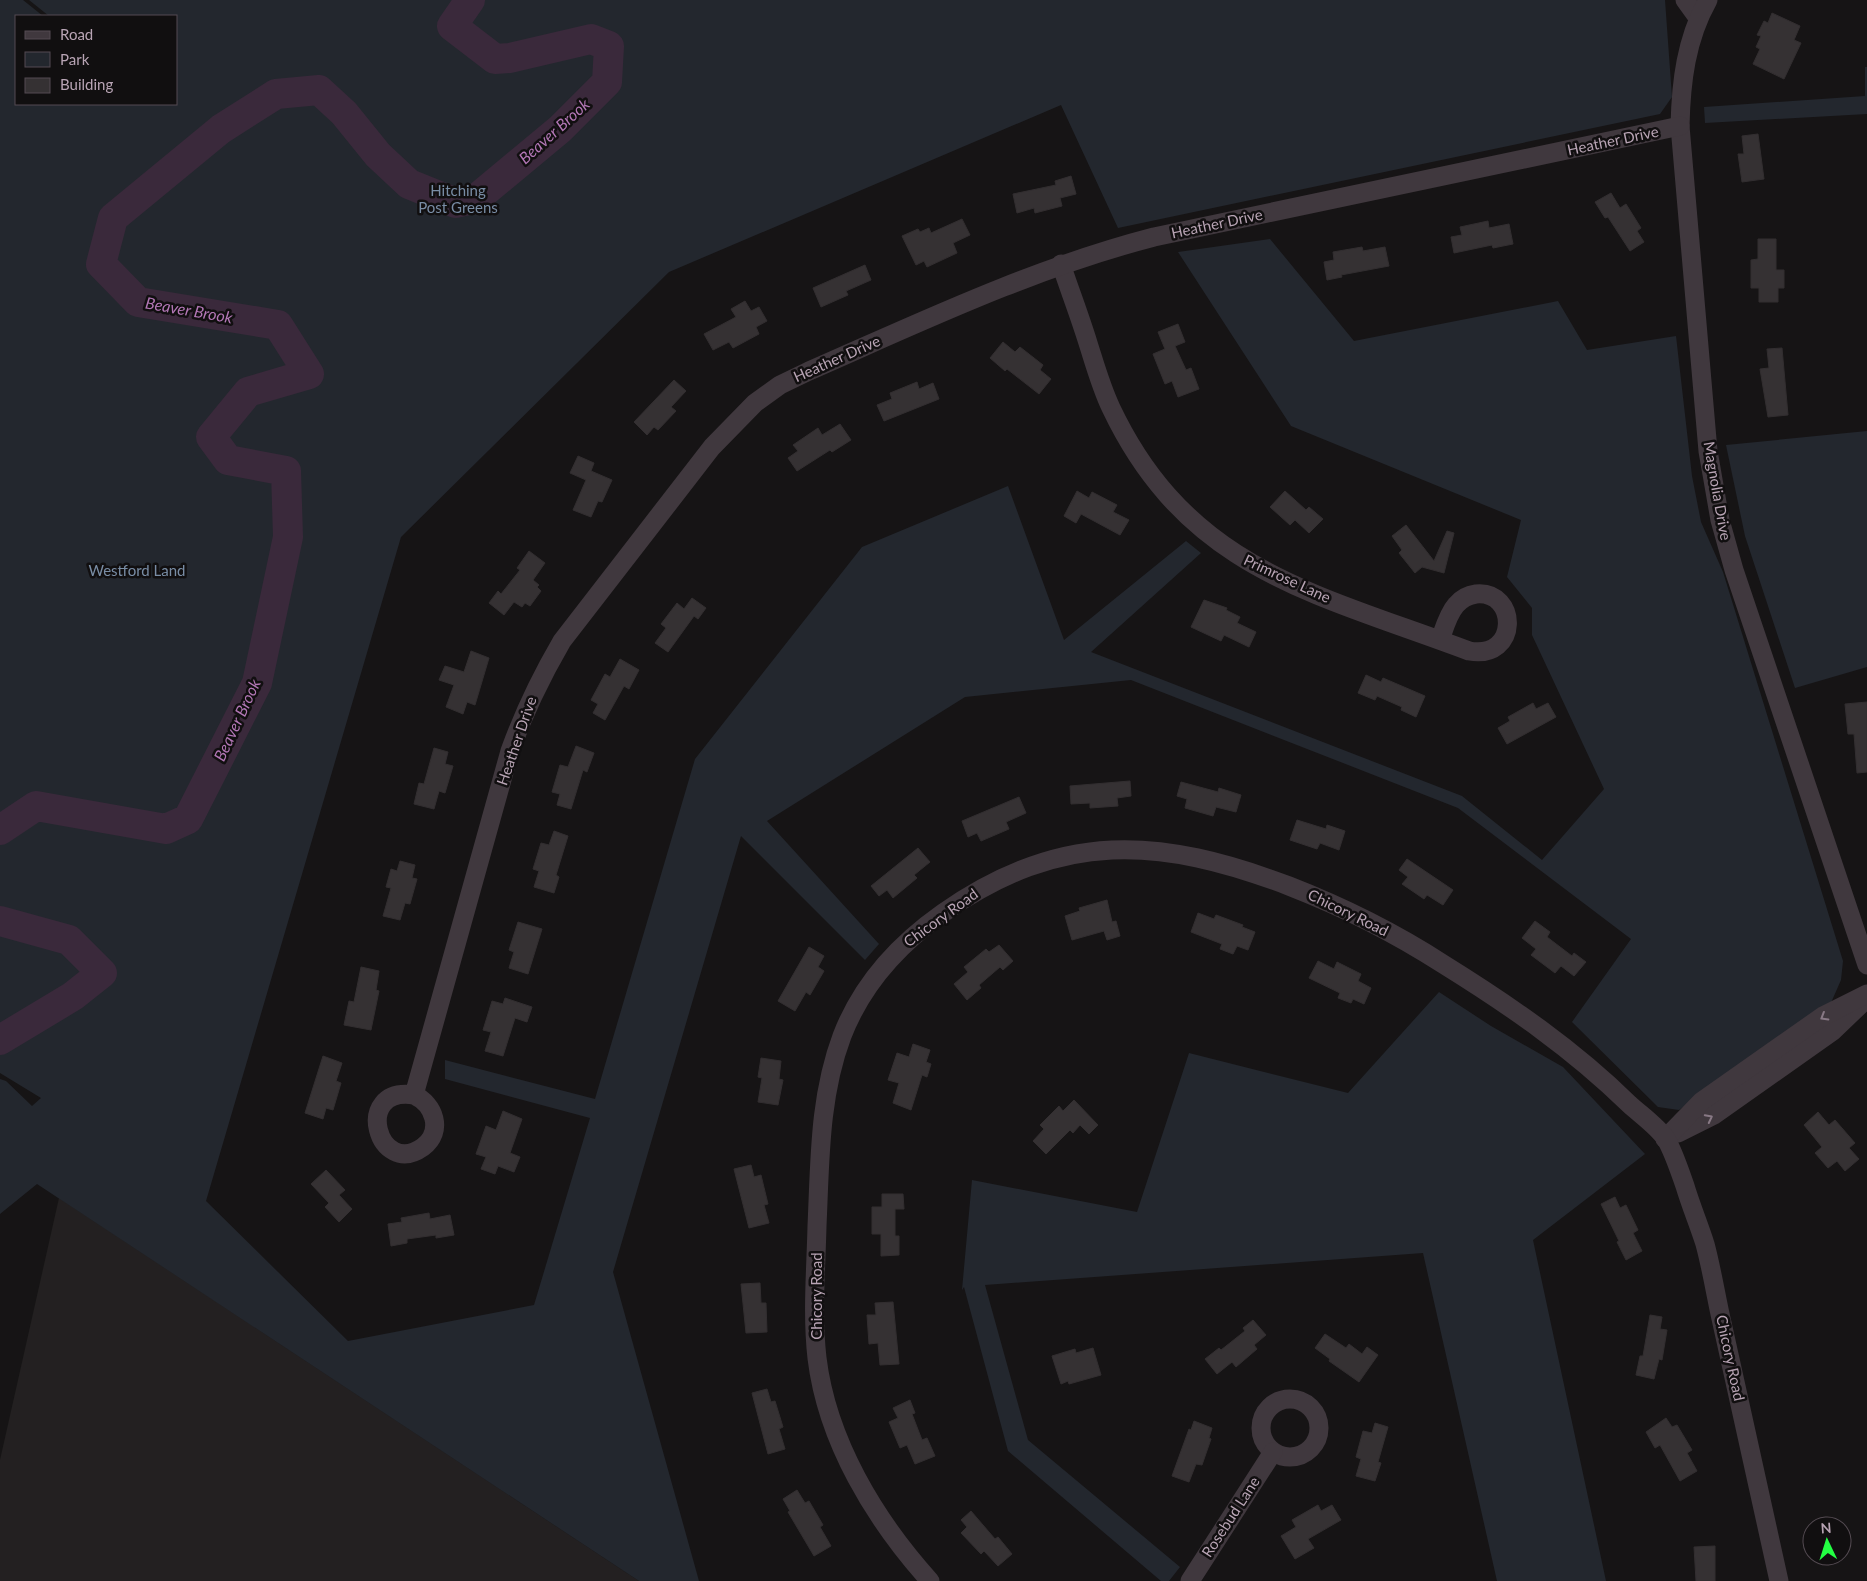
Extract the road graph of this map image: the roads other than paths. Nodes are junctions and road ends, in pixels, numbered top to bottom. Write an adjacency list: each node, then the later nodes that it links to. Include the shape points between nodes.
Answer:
1 (1685, 0): 3 (street)
2 (1708, 0): 3 (street, Magnolia Drive)
3 (1698, 18): 4 (street, Magnolia Drive, via 1686,62)
4 (1680, 126): 5 (street, Heather Drive, via 1154,238); 7 (street, Magnolia Drive, via 1708,451 1720,520 1759,649)
5 (1061, 264): 6 (street, Primrose Lane, via 1110,406 1144,465 1173,503 1213,540 1263,572); 10 (street, Heather Drive, via 982,295 780,386 755,403 712,447 562,641 524,713 510,751)
6 (1440, 640)
7 (1867, 965)
8 (1867, 994): 11 (street, one-way to 11, via 1823,1016 1702,1101)
9 (1867, 998): 11 (street, one-way to 9, via 1714,1115 1833,1031)
10 (414, 1095)
11 (1665, 1139): 13 (street, Chicory Road, via 1561,1043 1474,983 1357,915 1269,878 1180,853 1134,848 1092,851 1048,860 1005,876 966,897 899,948 856,1006 831,1069 820,1146 814,1307 823,1390 833,1424 859,1482); 15 (street, Chicory Road, via 1705,1244)
12 (1273, 1452): 14 (street, Rosebud Lane)
13 (930, 1581)
14 (1190, 1581)
15 (1779, 1581)

